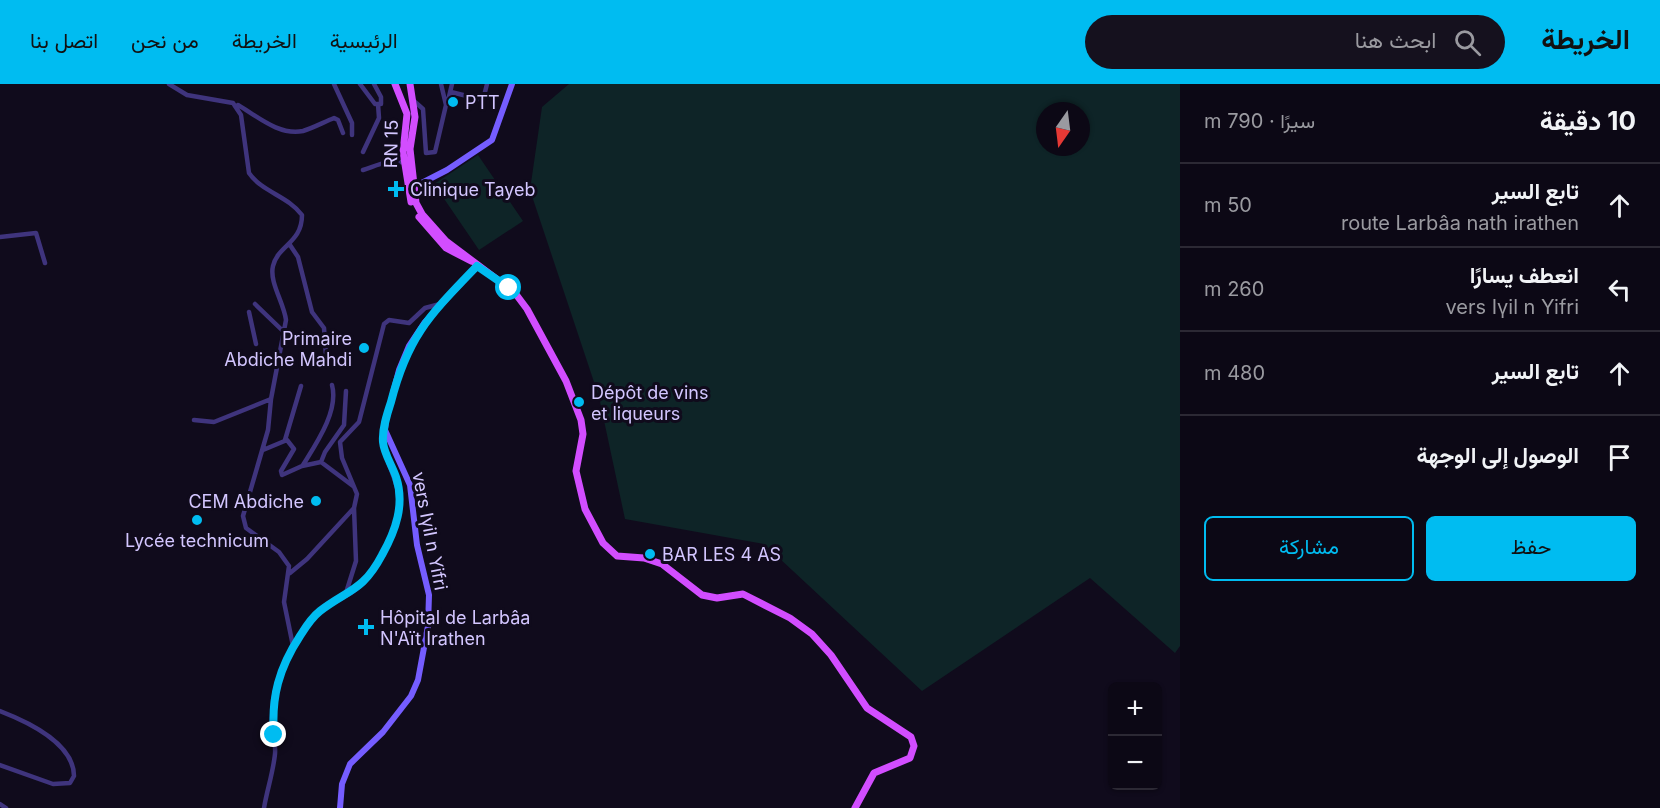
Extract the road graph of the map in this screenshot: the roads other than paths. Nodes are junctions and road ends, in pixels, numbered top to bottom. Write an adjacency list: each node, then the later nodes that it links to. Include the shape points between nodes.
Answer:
1 (169, 84): 13 (street, via 187,95)
2 (334, 84): 17 (street, via 352,123)
3 (360, 84): 14 (street)
4 (374, 84): 14 (street, via 383,102)
5 (395, 84): 19 (main road, RN 15, via 407,114)
6 (410, 84): 12 (main road, RN 15)
7 (441, 84): 15 (street)
8 (452, 84): 11 (street)
9 (487, 84): 11 (street, via 483,100)
10 (512, 84): 21 (main road, via 492,140)
11 (451, 92): 15 (street)
12 (414, 101): 15 (street, via 423,109 426,153 435,152); 21 (main road, RN 15)
13 (233, 103): 16 (street, via 266,124 295,131 334,118); 23 (street, via 241,115 249,173 302,215)
14 (378, 104): 18 (street, via 379,118)
15 (447, 105)
16 (343, 133)
17 (352, 135)
18 (363, 152)
19 (404, 163): 20 (street, via 387,162); 21 (main road, RN 15)
20 (363, 170)
21 (410, 189): 25 (main road, RN 15, via 422,214 446,241)
22 (0, 237): 24 (street, via 36,233)
23 (290, 245): 29 (street, via 278,256 272,273 285,307); 31 (street, via 298,257 312,312 324,328)
24 (45, 263)
25 (475, 264): 27 (main road); 53 (main road, RN 15, via 522,301 566,381 583,427 576,471 585,509 609,550 619,556 663,564 702,596 743,594 790,618 831,655 867,708 911,736 914,746 910,758 874,773)
26 (255, 304): 29 (street)
27 (440, 304): 37 (main road, via 409,346 399,370); 42 (street, via 425,308 409,322 389,320 384,324 360,422 340,442 342,458)
28 (249, 312): 30 (street)
29 (284, 332): 35 (street)
30 (256, 344)
31 (326, 356)
32 (332, 385): 41 (street, via 333,399 324,428)
33 (301, 386): 38 (street)
34 (345, 391): 40 (street, via 344,425)
35 (271, 399): 36 (street, via 214,422); 39 (street)
36 (194, 420)
37 (385, 430): 45 (street, via 383,441 400,492 400,507 394,530 371,576); 52 (main road, vers Iγil n Yifri, via 410,485 417,545 429,595 428,626 418,680 411,696 350,764 342,784)
38 (285, 440): 39 (street); 41 (street, via 294,449 281,474 287,475)
39 (262, 451): 44 (street, via 244,523 286,559)
40 (321, 462): 41 (street); 42 (street)
41 (302, 466)
42 (356, 487): 43 (street)
43 (354, 508): 44 (street); 45 (street, via 356,561)
44 (290, 573): 46 (street, via 285,602)
45 (345, 596): 46 (street, via 317,613)
46 (293, 646): 51 (street, via 282,665 275,691 275,752)
47 (0, 711): 48 (street, via 53,740 72,763 74,776 70,783 53,784)
48 (0, 765)
49 (0, 804): 50 (street)
50 (6, 808)
51 (264, 808)
52 (340, 808)
53 (855, 808)

